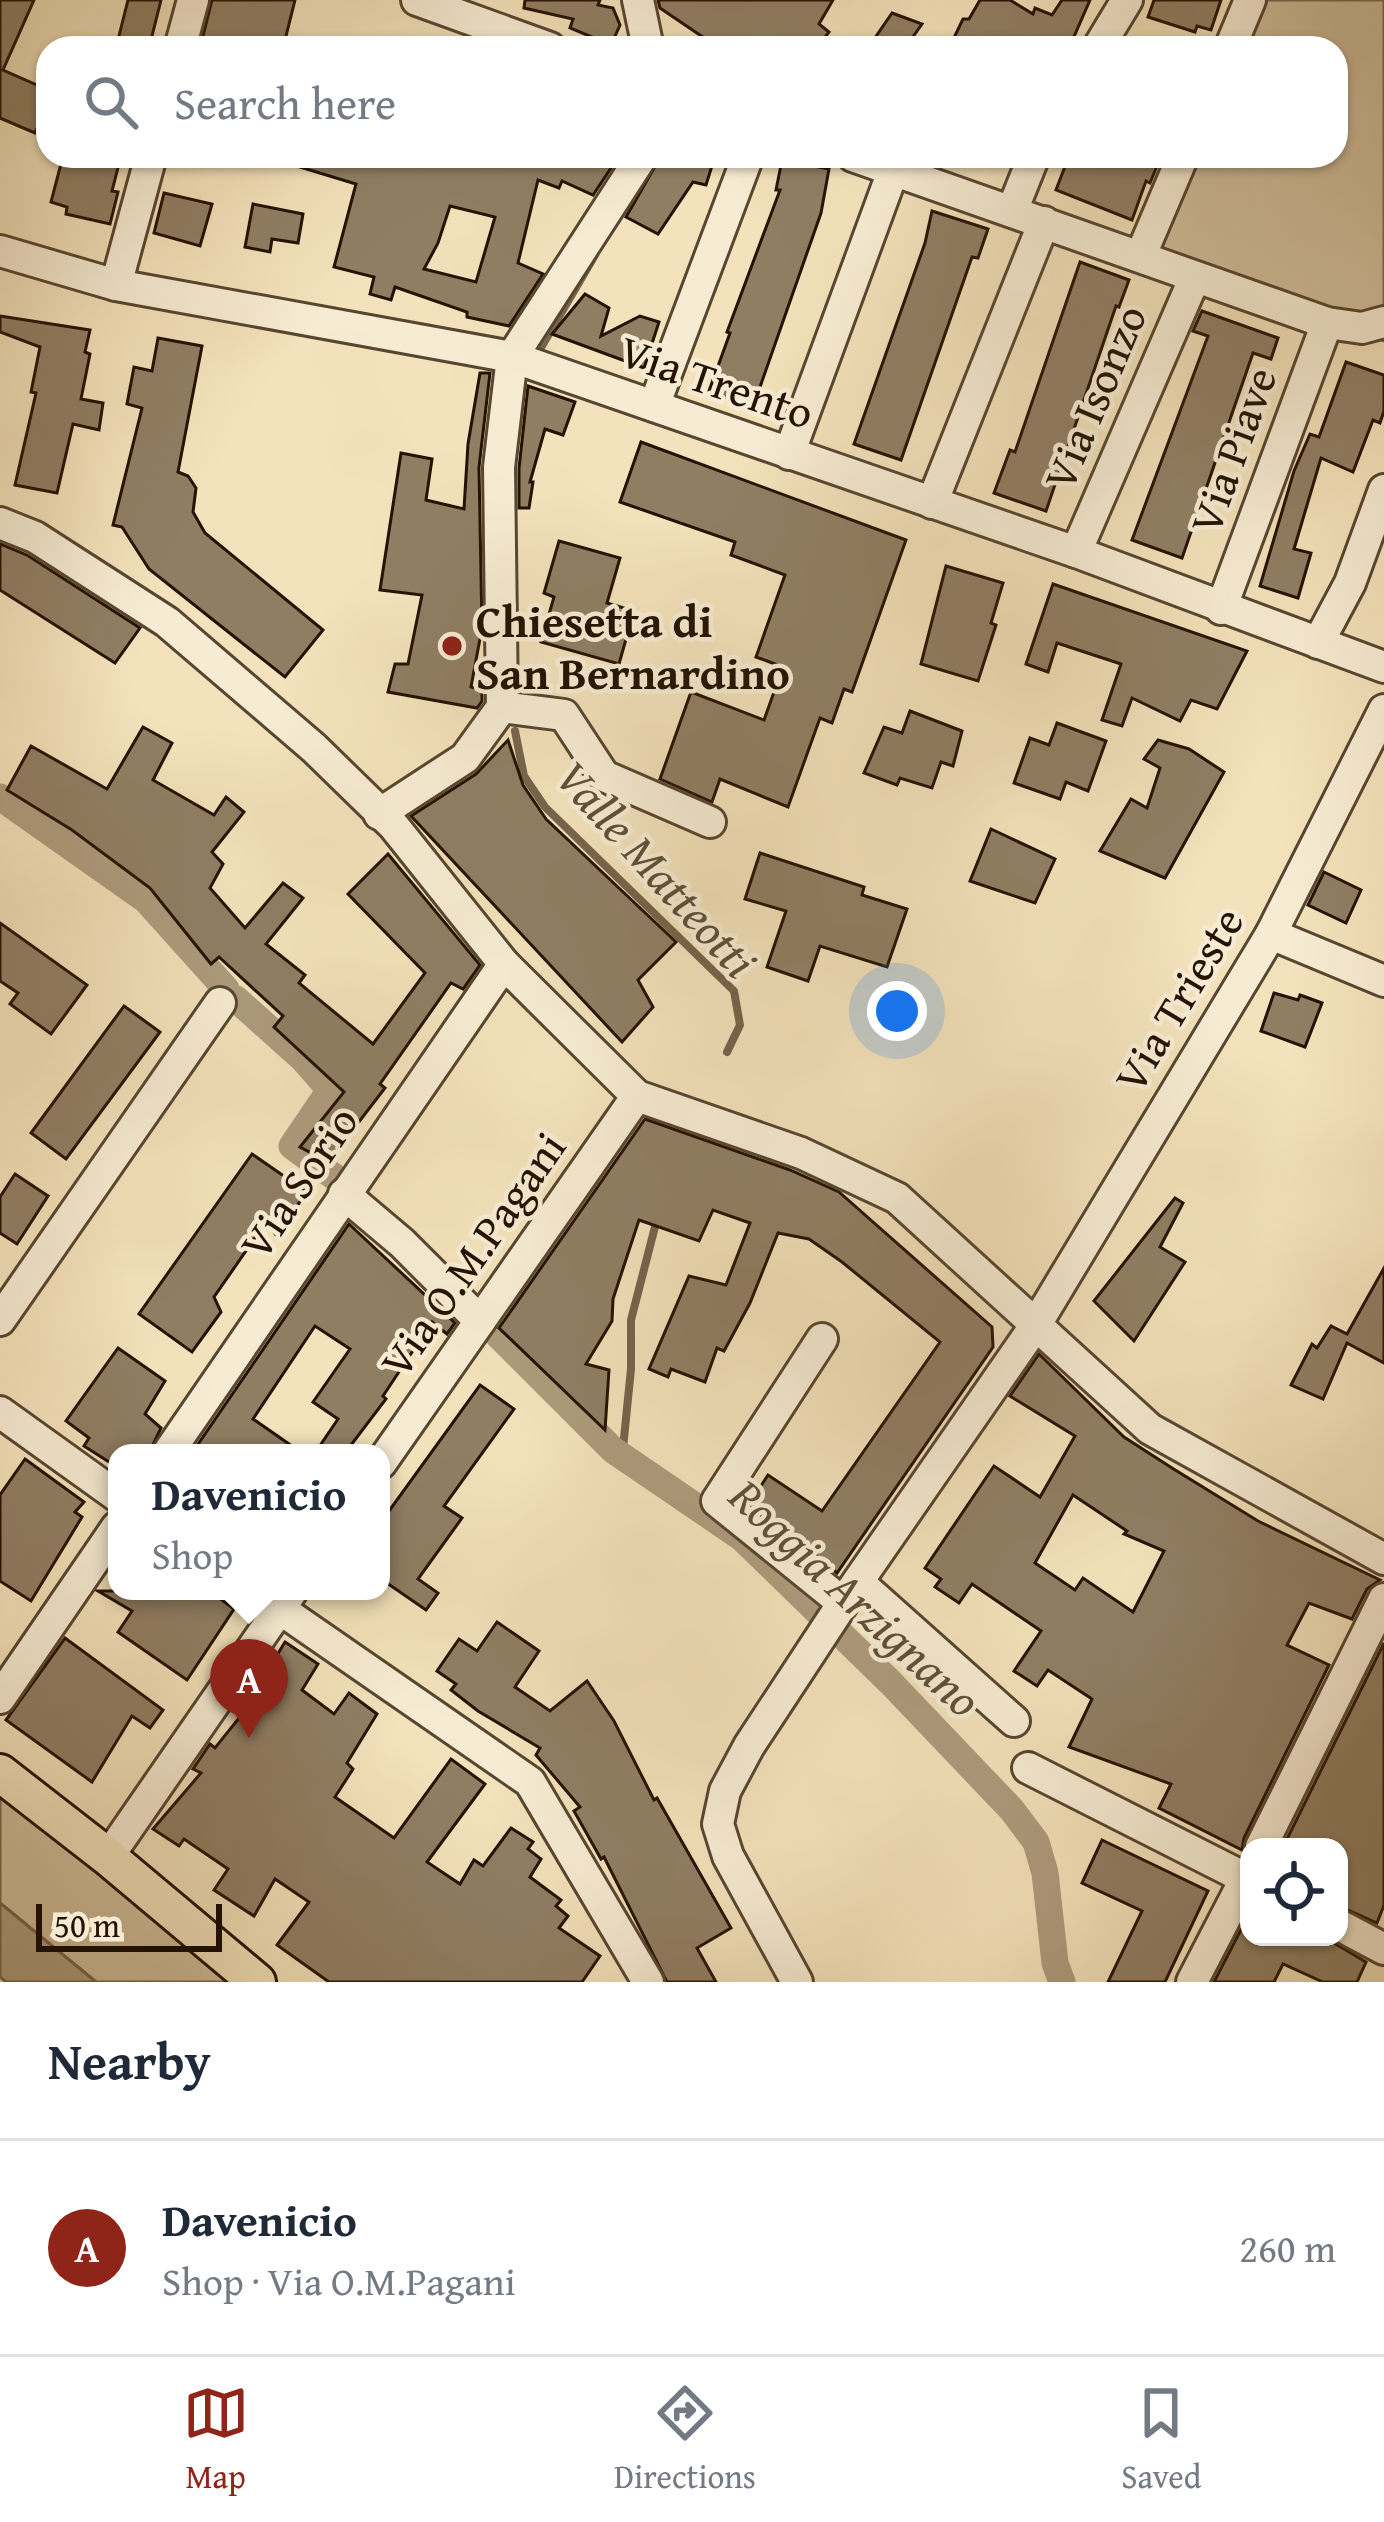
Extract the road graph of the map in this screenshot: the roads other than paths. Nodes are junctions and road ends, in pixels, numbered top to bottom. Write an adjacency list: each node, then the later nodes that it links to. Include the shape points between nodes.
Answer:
1 (193, 0): 6 (street)
2 (417, 0): 7 (street)
3 (638, 0): 8 (street)
4 (1127, 0): 9 (street)
5 (1250, 0): 10 (street)
6 (183, 36)
7 (517, 36)
8 (646, 36)
9 (1105, 36)
10 (1235, 36)
11 (148, 168): 23 (street)
12 (634, 168): 26 (street)
13 (743, 168): 27 (street)
14 (885, 168): 17 (street)
15 (1029, 168): 18 (street)
16 (1178, 168): 21 (street)
17 (893, 171): 18 (street); 28 (street)
18 (1012, 211): 19 (street)
19 (1044, 222): 21 (street); 30 (street)
20 (0, 251): 23 (street, Via Trento)
21 (1141, 255): 22 (street)
22 (1195, 277): 25 (street); 32 (street, Via Isonzo)
23 (116, 285): 26 (street, Via Trento)
24 (1384, 322): 25 (street)
25 (1327, 323): 33 (street, Via Piave)
26 (512, 357): 27 (street, Via Trento); 36 (street, via 499,467)
27 (654, 406): 28 (street, Via Trento)
28 (789, 454): 30 (street, Via Trento)
29 (1384, 490): 34 (street)
30 (932, 503): 32 (street, Via Trento)
31 (0, 523): 38 (street, via 167,622)
32 (1076, 552): 33 (street, Via Trento)
33 (1221, 609): 34 (street, Via Trento)
34 (1318, 643): 35 (street, Via Trento)
35 (1384, 667)
36 (502, 707): 38 (street, via 465,758); 39 (street, via 564,715 604,776)
37 (1384, 710): 40 (street, Via Trieste)
38 (379, 814): 41 (street)
39 (710, 822)
40 (1271, 934): 42 (street); 48 (street, Via Trieste)
41 (504, 964): 44 (street); 45 (street, Via Sorio)
42 (1384, 981)
43 (220, 1003): 46 (street)
44 (637, 1096): 47 (street, Via O.M.Pagani); 48 (street, via 801,1153 897,1198)
45 (344, 1193): 47 (street); 51 (street, Via Sorio)
46 (0, 1320)
47 (480, 1321): 52 (street, Via O.M.Pagani)
48 (1035, 1326): 55 (street, via 1150,1430); 56 (street, Via Trieste)
49 (821, 1339): 56 (street, via 717,1501)
50 (0, 1412): 53 (street)
51 (174, 1444)
52 (390, 1450)
53 (108, 1490)
54 (108, 1540): 59 (street)
55 (1384, 1559)
56 (850, 1593): 60 (street); 71 (street, Via Trieste, via 749,1746 718,1824)
57 (1384, 1599): 63 (street)
58 (286, 1600): 64 (street); 70 (street, via 530,1782)
59 (0, 1697)
60 (1014, 1721)
61 (1028, 1768): 65 (street)
62 (0, 1773): 64 (main road)
63 (1265, 1838)
64 (108, 1857): 69 (main road)
65 (1240, 1873)
66 (1240, 1892): 72 (street)
67 (1348, 1930): 68 (street)
68 (1384, 1949)
69 (257, 1982)
70 (648, 1982)
71 (797, 1982)
72 (1192, 1982)

